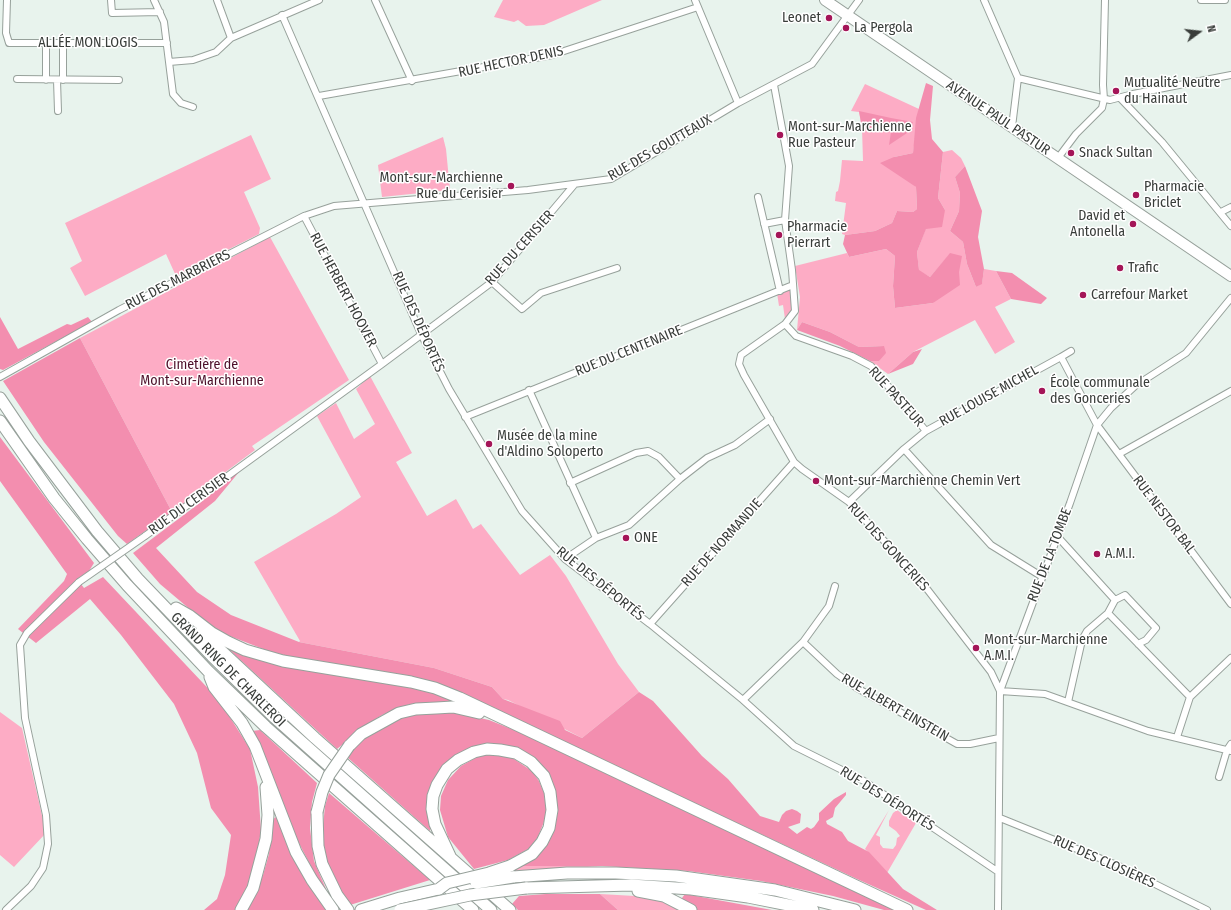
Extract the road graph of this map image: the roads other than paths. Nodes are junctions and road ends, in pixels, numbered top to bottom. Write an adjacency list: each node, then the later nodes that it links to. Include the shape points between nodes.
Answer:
1 (7, 0): 19 (street)
2 (111, 0): 15 (street, via 112,13)
3 (154, 0): 15 (street)
4 (218, 0): 20 (street)
5 (319, 0): 16 (street)
6 (375, 0): 31 (street)
7 (695, 0): 14 (street)
8 (825, 0): 17 (main road, AVENUE PAUL PASTUR)
9 (859, 0): 17 (street, RUE DES GOUTTEAUX)
10 (984, 0): 26 (street)
11 (1105, 0): 34 (street, via 1102,85)
12 (1201, 0): 13 (street)
13 (1225, 0)
14 (698, 7): 31 (street, RUE HECTOR DENIS, via 552,55); 36 (street)
15 (160, 12): 21 (street)
16 (282, 15): 20 (street); 33 (street, RUE DES DÉPORTÉS)
17 (848, 16): 32 (street, RUE DES GOUTTEAUX, via 812,64); 39 (main road, AVENUE PAUL PASTUR)
18 (0, 22): 19 (street)
19 (6, 33): 22 (street, ALLÉE MON LOGIS, via 9,43)
20 (231, 38): 24 (street, via 216,52 193,60)
21 (167, 43): 23 (street, ALLÉE MON LOGIS); 24 (street)
22 (46, 44): 23 (street, ALLÉE MON LOGIS); 28 (street)
23 (63, 44): 29 (street)
24 (169, 62): 37 (street, via 173,94 181,103)
25 (1231, 75): 35 (street, via 1133,94)
26 (1018, 78): 34 (street); 39 (street)
27 (18, 80): 28 (street)
28 (46, 80): 29 (street)
29 (60, 80): 30 (street); 38 (street)
30 (119, 80)
31 (412, 81): 33 (street, RUE HECTOR DENIS)
32 (774, 85): 36 (street, RUE DES GOUTTEAUX); 47 (street, via 789,166)
33 (318, 96): 43 (street, RUE DES DÉPORTÉS)
34 (1104, 99): 35 (street); 40 (street, via 1102,108 1076,134)
35 (1121, 99): 45 (street, via 1162,142)
36 (738, 102): 41 (street, RUE DES GOUTTEAUX, via 611,179)
37 (192, 107)
38 (58, 111)
39 (1012, 127): 40 (main road, AVENUE PAUL PASTUR)
40 (1058, 158): 51 (main road, AVENUE PAUL PASTUR)
41 (574, 185): 43 (street, RUE DES GOUTTEAUX); 52 (street, RUE DU CERISIER)
42 (758, 197): 48 (street)
43 (363, 203): 46 (street, RUE DES MARBRIERS, via 334,206); 57 (street, RUE DES DÉPORTÉS)
44 (1231, 208): 45 (street)
45 (1221, 212): 49 (street)
46 (304, 216): 60 (street, RUE HERBERT HOOVER); 61 (street, RUE DES MARBRIERS, via 119,310)
47 (785, 220): 48 (street); 53 (street)
48 (764, 224): 54 (street)
49 (1231, 226)
50 (617, 268): 52 (street, via 541,293 522,309)
51 (1231, 276)
52 (492, 282): 57 (street, RUE DU CERISIER)
53 (793, 285): 54 (street, RUE DU CENTENAIRE); 56 (street, via 795,311)
54 (780, 291): 62 (street, RUE DU CENTENAIRE)
55 (1231, 298): 68 (street, RUE DE LA TOMBE, via 1186,353 1135,386 1111,408)
56 (785, 324): 66 (street, RUE DES GONCERIES, via 741,355 739,364); 69 (street, RUE PASTEUR, via 796,336 852,356 871,366)
57 (421, 334): 60 (street, RUE DU CERISIER); 65 (street, RUE DES DÉPORTÉS)
58 (1071, 351): 59 (street, RUE LOUISE MICHEL)
59 (1061, 357): 68 (street); 69 (street, RUE LOUISE MICHEL)
60 (382, 364): 107 (street, RUE DU CERISIER, bridge, via 80,582 27,633 20,645 25,718 46,815 48,844 44,868 31,886)
61 (0, 377)
62 (529, 390): 65 (street, RUE DU CENTENAIRE); 74 (street)
63 (1231, 391): 71 (street)
64 (0, 398): 80 (highway, GRAND RING DE CHARLEROI, via 71,497)
65 (465, 417): 78 (street, RUE DES DÉPORTÉS, via 522,511)
66 (770, 419): 72 (street, RUE DES GONCERIES); 73 (street, via 735,445 707,458)
67 (0, 421): 90 (highway, GRAND RING DE CHARLEROI, via 54,498 87,539 127,586)
68 (1098, 425): 71 (street, RUE NESTOR BAL); 76 (street, RUE DE LA TOMBE)
69 (926, 431): 70 (street, RUE LOUISE MICHEL)
70 (904, 449): 75 (street, RUE LOUISE MICHEL); 79 (street, via 991,545)
71 (1119, 454): 83 (street, RUE NESTOR BAL)
72 (794, 462): 75 (street, RUE DES GONCERIES); 86 (street, RUE DE NORMANDIE)
73 (680, 479): 74 (street, via 658,457 648,451 636,453); 77 (street, via 628,525)
74 (570, 483): 77 (street)
75 (849, 502): 91 (street, RUE DES GONCERIES, via 927,589 991,672)
76 (1057, 536): 79 (street, RUE DE LA TOMBE); 82 (street)
77 (596, 538): 78 (street)
78 (565, 559): 86 (street, RUE DES DÉPORTÉS)
79 (1042, 576): 91 (street, RUE DE LA TOMBE)
80 (138, 579): 84 (highway, via 154,586); 114 (highway, GRAND RING DE CHARLEROI, via 275,718)
81 (835, 586): 87 (street, via 829,606)
82 (1115, 600): 85 (street); 88 (street, via 1125,595 1156,628 1146,640)
83 (1231, 604)
84 (176, 608): 95 (highway, via 212,633 245,650 304,666 435,688); 103 (highway, via 315,738)
85 (1108, 613): 88 (street); 94 (street, via 1087,631 1082,640)
86 (650, 624): 93 (street, RUE DES DÉPORTÉS)
87 (803, 642): 93 (street); 97 (street, RUE ALBERT EINSTEIN, via 837,674 857,688 957,744)
88 (1138, 644): 92 (street)
89 (1231, 658): 92 (street)
90 (208, 671): 100 (highway, via 214,687 242,723); 113 (highway, GRAND RING DE CHARLEROI, via 266,727)
91 (1000, 691): 94 (street, via 1045,694); 97 (street, RUE DE LA TOMBE)
92 (1190, 697): 96 (street)
93 (743, 700): 104 (street, RUE DES DÉPORTÉS, via 794,746 864,782)
94 (1068, 702): 96 (street, via 1148,731)
95 (501, 718): 110 (highway, bridge, via 453,708 416,709 378,723 349,746 329,775 317,812 318,846 322,864 336,895); 119 (highway)
96 (1177, 737): 99 (street)
97 (999, 738): 102 (street, RUE DE LA TOMBE)
98 (1231, 744): 99 (street)
99 (1229, 750): 101 (street)
100 (262, 765): 108 (highway, via 266,792 266,839 253,888); 109 (highway, via 296,852)
101 (1219, 777)
102 (1000, 818): 104 (street, RUE DE LA TOMBE); 121 (street, RUE DES CLOSIÈRES, via 1120,866)
103 (451, 859): 106 (highway, bridge, via 435,824 432,809 437,785 447,769 458,760 487,749 516,753 531,762 544,776 550,792 552,810 549,828 542,842 532,854 510,866 447,883); 115 (highway)
104 (998, 871): 120 (street, RUE DE LA TOMBE)
105 (620, 886): 112 (highway, bridge, via 568,885 526,888 470,895); 116 (highway, via 664,896); 117 (highway, via 647,885 716,892)
106 (439, 889): 111 (highway); 118 (highway, bridge, via 513,877 567,873 676,876 775,890)
107 (6, 910)
108 (241, 910)
109 (333, 910)
110 (348, 910)
111 (361, 910)
112 (400, 910)
113 (474, 910)
114 (491, 910)
115 (510, 910)
116 (691, 910)
117 (813, 910)
118 (856, 910)
119 (907, 910)
120 (998, 910)
121 (1207, 910)

